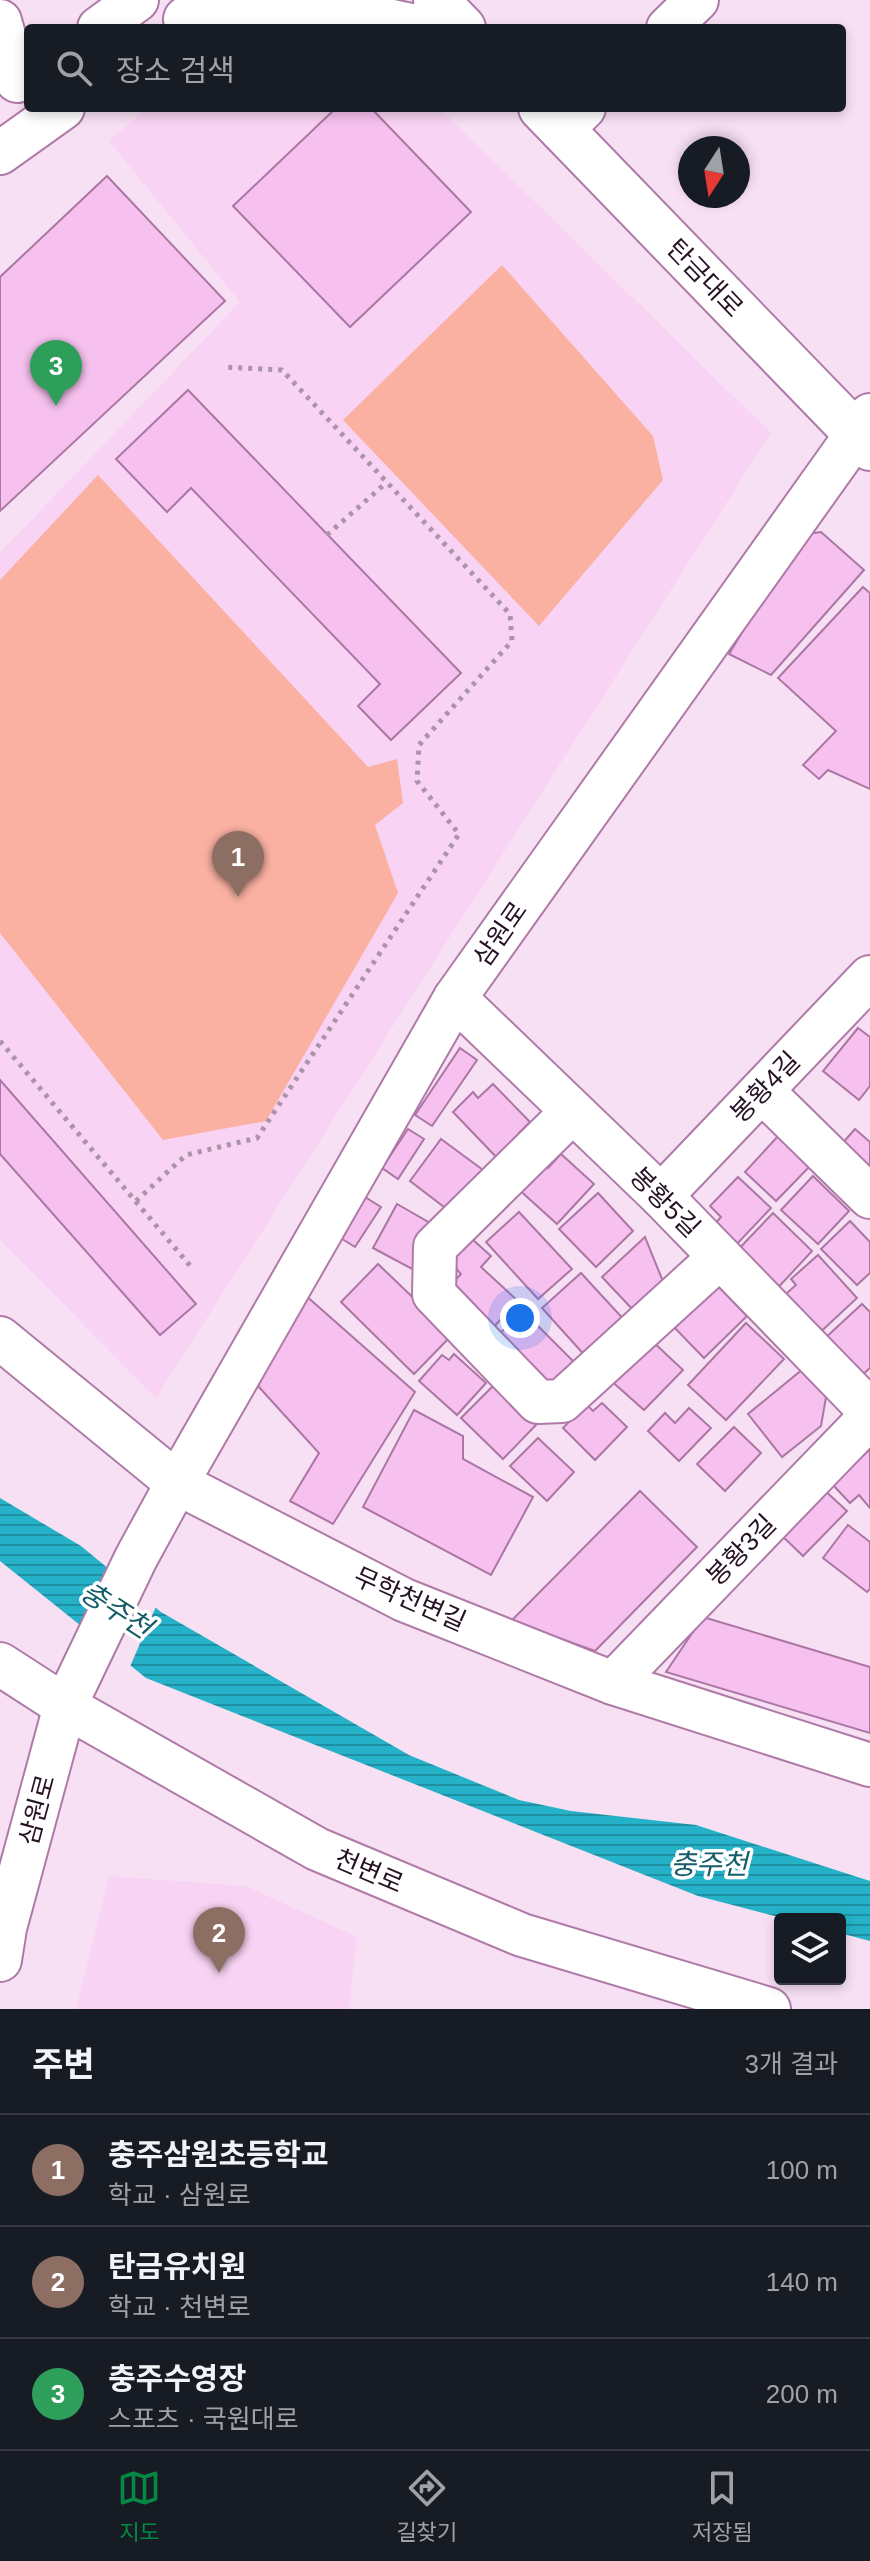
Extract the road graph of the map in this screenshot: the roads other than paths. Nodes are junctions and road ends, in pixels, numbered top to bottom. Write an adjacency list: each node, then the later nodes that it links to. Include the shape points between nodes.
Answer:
1 (137, 0): 7 (street)
2 (436, 0): 9 (main road)
3 (467, 0): 10 (street)
4 (697, 0): 11 (street)
5 (192, 16): 8 (main road, via 254,7 317,6)
6 (0, 21): 12 (street)
7 (104, 24)
8 (401, 24)
9 (459, 24)
10 (471, 24)
11 (672, 24)
12 (15, 82)
13 (57, 112): 15 (street)
14 (562, 115): 16 (main road, 탄금대로)
15 (0, 153)
16 (865, 432): 18 (street, 삼원로)
17 (868, 983): 19 (street, 봉황4길)
18 (455, 998): 20 (street, 봉황5길); 26 (street, 삼원로)
19 (762, 1091): 21 (street, 봉황4길); 22 (street)
20 (572, 1112): 21 (street, 봉황5길); 23 (street, via 435,1247 434,1294 538,1402 562,1401)
21 (661, 1196): 23 (street, 봉황5길)
22 (870, 1197)
23 (720, 1257): 25 (street, 봉황5길)
24 (0, 1338): 26 (street, 무학천변길)
25 (870, 1414): 28 (street, 봉황3길)
26 (177, 1483): 28 (street, 무학천변길, via 404,1600); 29 (street, 삼원로)
27 (0, 1664): 29 (street, 천변로)
28 (613, 1683): 30 (street, 무학천변길)
29 (65, 1706): 31 (street, 삼원로); 32 (street, 천변로, via 317,1849 522,1935)
30 (870, 1765)
31 (0, 1960)
32 (769, 2009)

